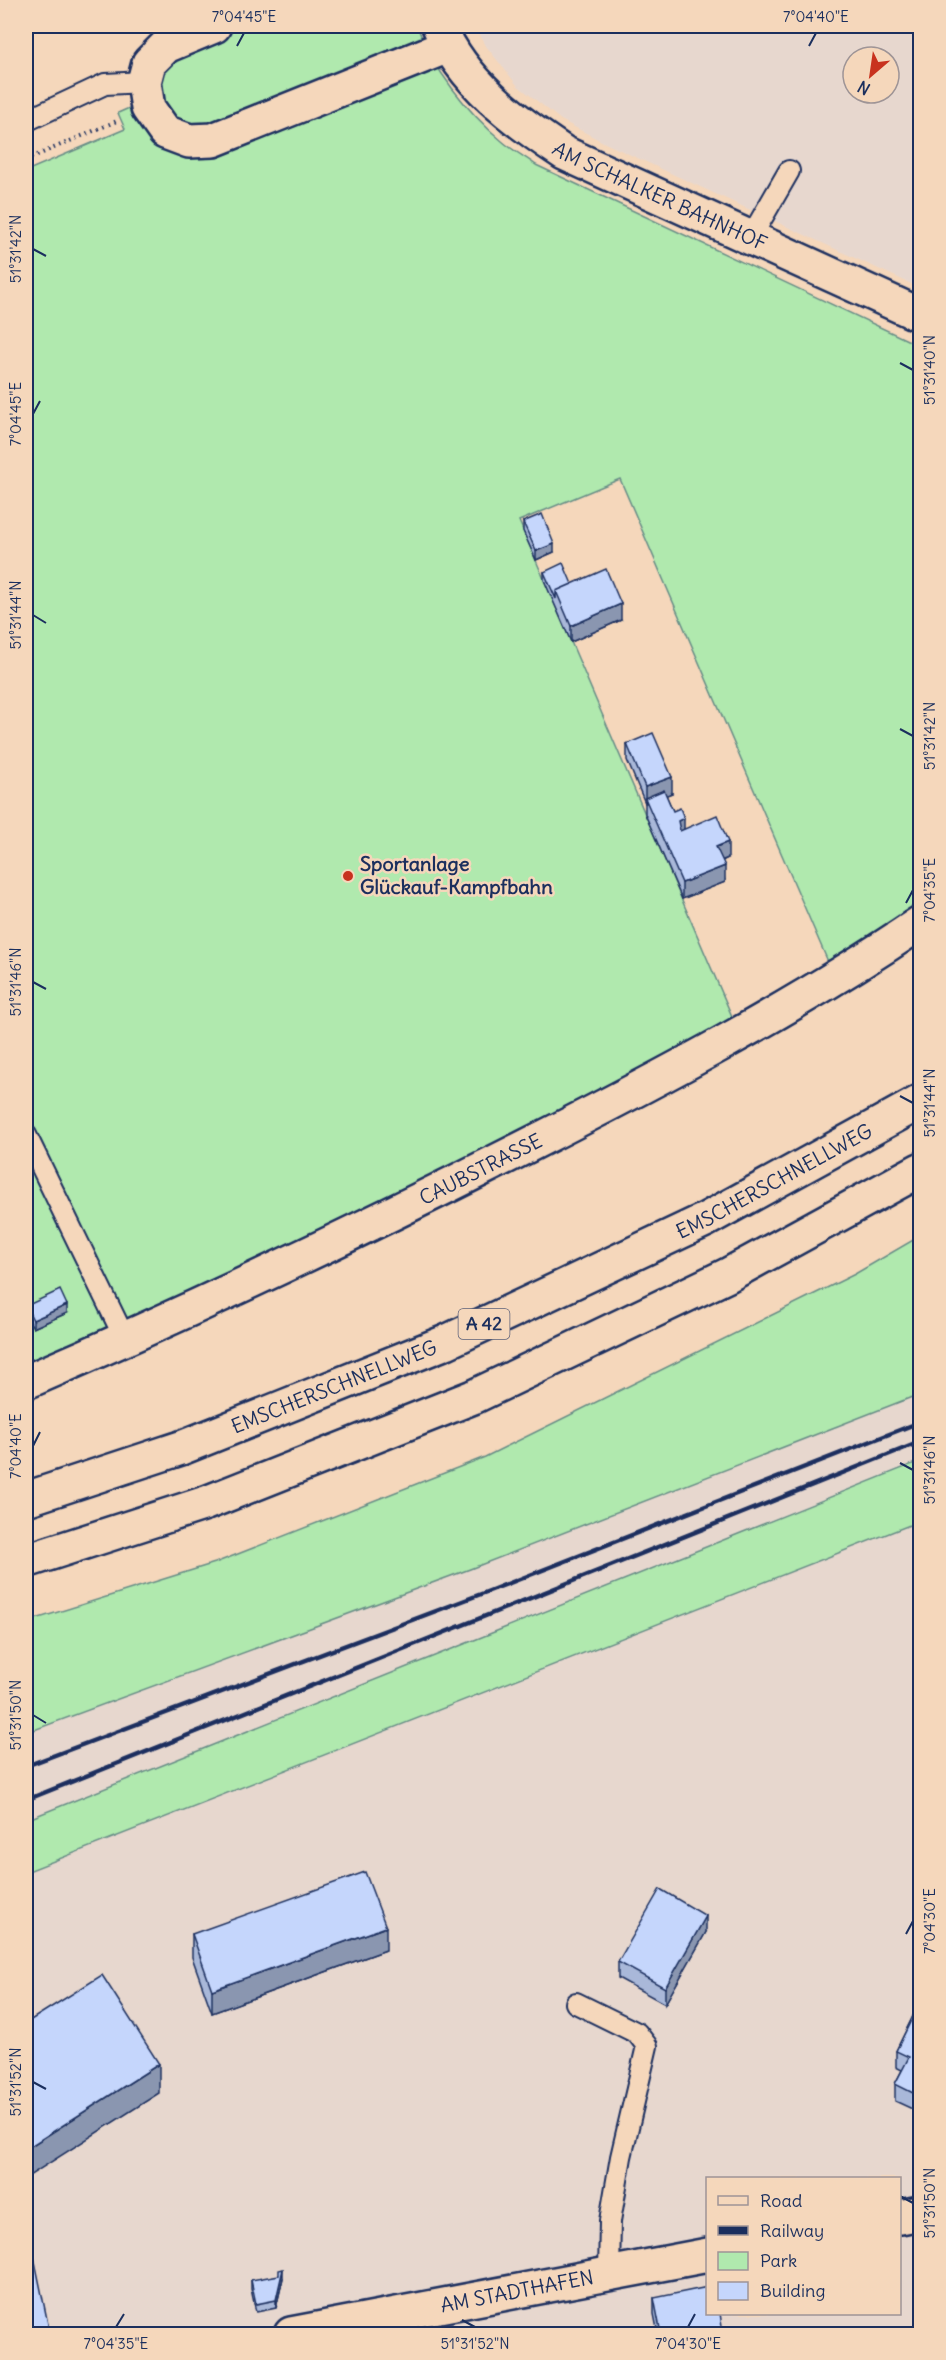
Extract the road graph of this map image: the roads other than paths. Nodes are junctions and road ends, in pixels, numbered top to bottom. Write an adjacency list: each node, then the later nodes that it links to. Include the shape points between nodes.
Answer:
1 (214, 26): 3 (main road, via 166,46 149,63)
2 (443, 36): 3 (main road, via 213,140 189,141 165,132); 6 (main road, AM SCHALKER BAHNHOF, via 484,90 522,125 564,153)
3 (146, 95): 4 (lane, via 105,84)
4 (26, 121)
5 (789, 171): 6 (lane)
6 (751, 237): 7 (main road, AM SCHALKER BAHNHOF)
7 (921, 315)
8 (921, 923): 12 (main road, CAUBSTRASSE, via 824,986 641,1088 446,1188)
9 (921, 1102): 14 (main road, EMSCHERSCHNELLWEG / A 42, via 705,1220 446,1342 181,1448)
10 (26, 1135): 12 (lane)
11 (921, 1170): 15 (main road, via 728,1275 473,1397 206,1503)
12 (125, 1339): 13 (main road, CAUBSTRASSE)
13 (26, 1382)
14 (26, 1499)
15 (26, 1561)
16 (576, 2003): 20 (lane, via 637,2033 647,2046 610,2221)
17 (921, 2213): 18 (main road)
18 (901, 2217)
19 (706, 2255): 20 (main road, AM STADTHAFEN)
20 (609, 2274): 21 (main road, AM STADTHAFEN)
21 (291, 2334)

